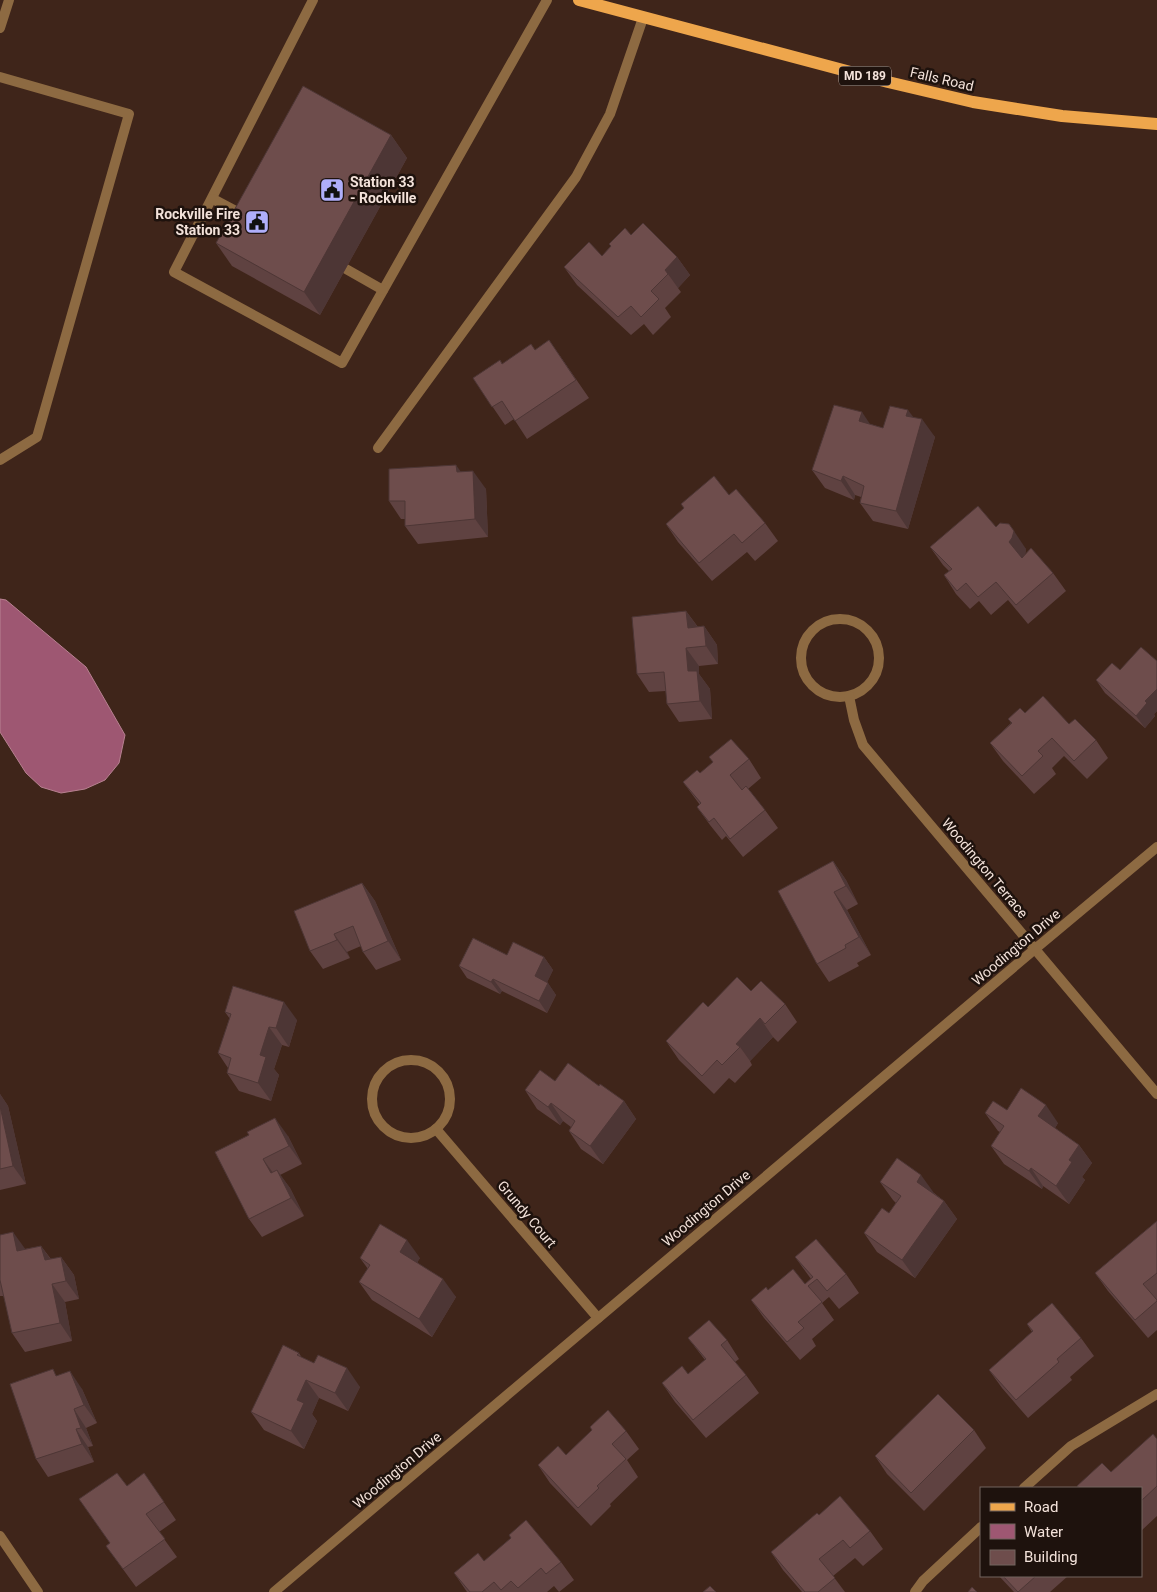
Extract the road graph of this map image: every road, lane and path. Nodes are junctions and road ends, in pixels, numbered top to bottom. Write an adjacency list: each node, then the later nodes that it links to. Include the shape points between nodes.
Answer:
1 (9, 0): 6 (street)
2 (313, 0): 9 (street)
3 (547, 0): 12 (street)
4 (580, 0): 5 (main road, Falls Road / MD 189)
5 (643, 18): 8 (main road, Falls Road / MD 189, via 973,102 1062,116); 13 (street, via 610,114 576,177)
6 (0, 28)
7 (0, 77): 14 (street, via 130,114 37,437)
8 (1157, 124)
9 (213, 199): 10 (street); 12 (street, via 174,272 342,364)
10 (257, 222)
11 (346, 269): 12 (street)
12 (383, 290)
13 (378, 448)
14 (0, 460)
15 (848, 696): 15 (street, via 861,691 871,681 877,669 875,642 857,623 844,619 830,620 808,635 802,647 804,674 822,693); 17 (street, Woodington Terrace, via 863,745)
16 (1157, 847): 17 (street, Woodington Drive)
17 (1035, 949): 18 (street, Woodington Terrace); 20 (street, Woodington Drive)
18 (1157, 1094)
19 (436, 1129): 19 (street, via 449,1108 450,1096 441,1073 420,1060 395,1062 385,1069 375,1084 371,1102 381,1125 390,1133 414,1138); 20 (street, Grundy Court)
20 (598, 1318): 26 (street, Woodington Drive)
21 (1157, 1394): 22 (street, via 1071,1446)
22 (1025, 1487)
23 (980, 1527): 27 (street)
24 (0, 1536): 25 (street)
25 (38, 1592)
26 (274, 1592)
27 (915, 1592)

